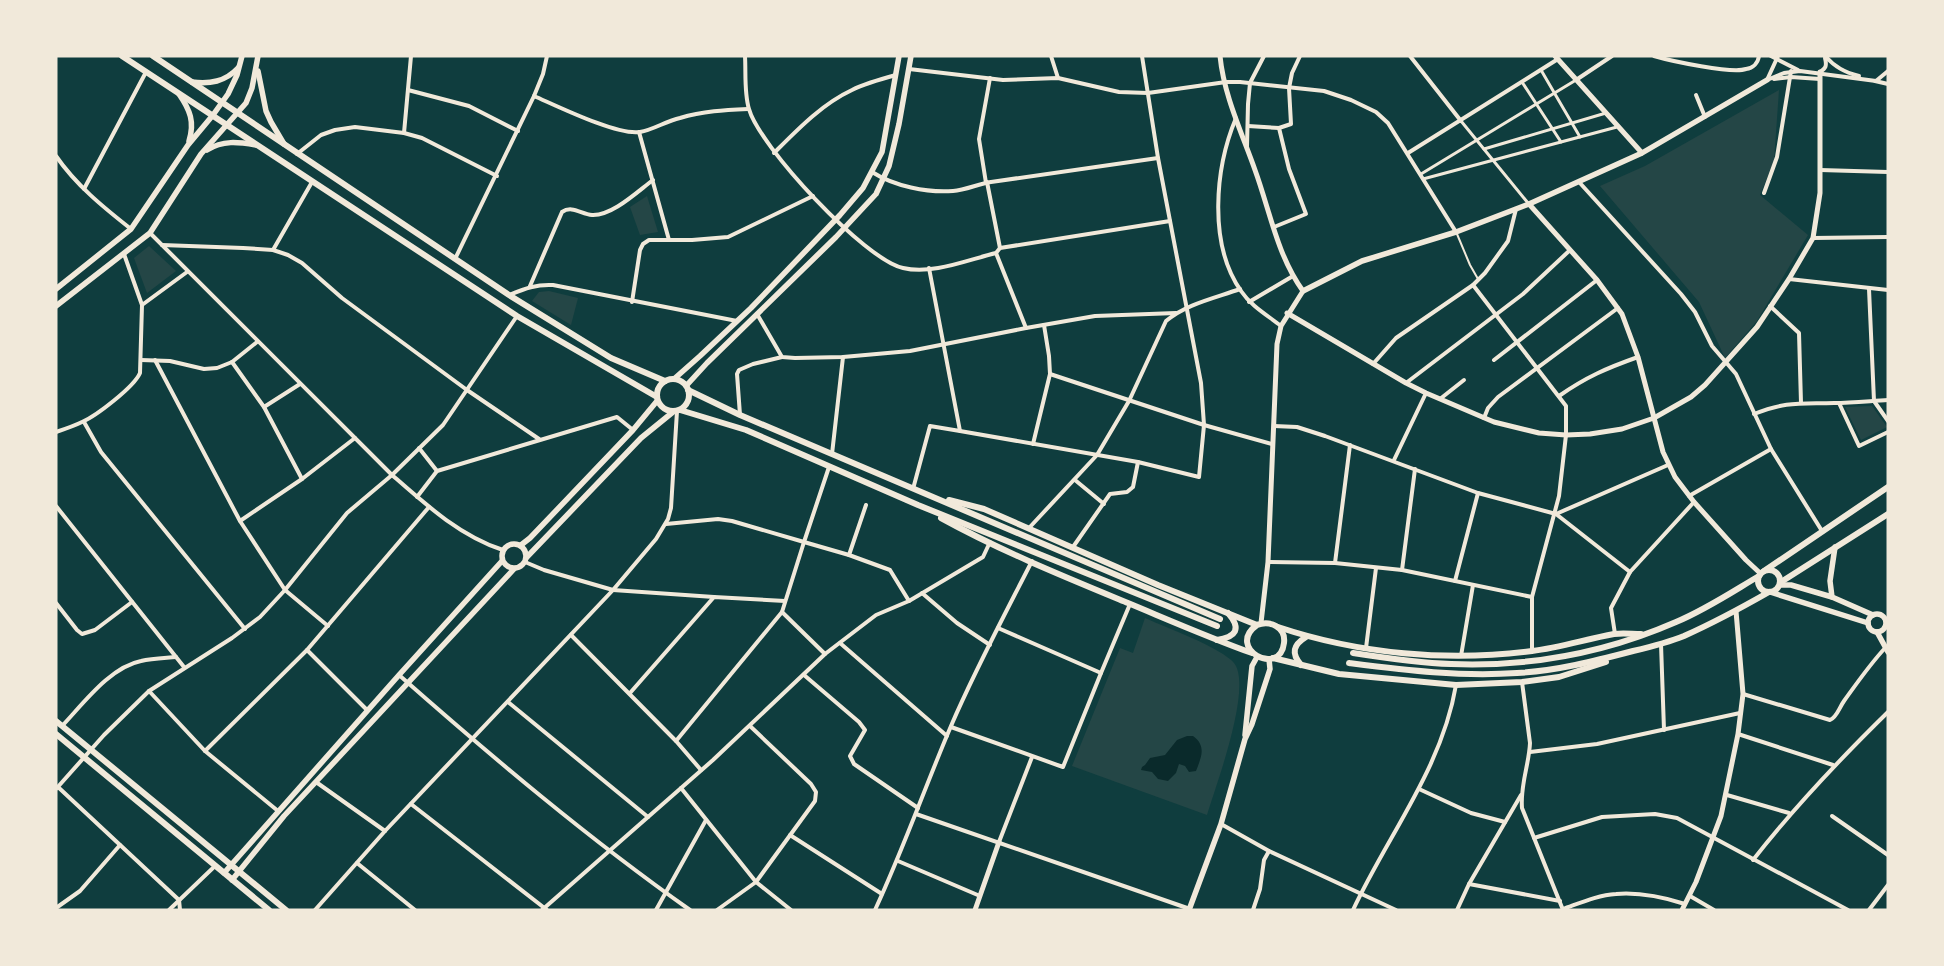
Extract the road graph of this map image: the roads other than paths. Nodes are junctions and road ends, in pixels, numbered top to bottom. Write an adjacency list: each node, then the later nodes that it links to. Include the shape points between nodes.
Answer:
1 (122, 56): 30 (main road)
2 (153, 56): 40 (main road)
3 (242, 56): 24 (main road)
4 (258, 56): 23 (main road)
5 (411, 56): 46 (street)
6 (547, 56): 51 (street)
7 (745, 56): 54 (street)
8 (899, 56): 32 (main road)
9 (911, 56): 25 (main road)
10 (1051, 56): 35 (street)
11 (1142, 56): 48 (street)
12 (1220, 56): 41 (street)
13 (1264, 56): 43 (street)
14 (1300, 56): 45 (street)
15 (1410, 56): 60 (street)
16 (1612, 56): 37 (street)
17 (1654, 56): 18 (street, via 1726,70 1742,70 1752,66)
18 (1759, 56)
19 (1771, 56): 22 (street)
20 (1825, 56): 31 (street, via 1827,64); 39 (street, via 1846,72)
21 (1556, 58): 26 (street); 37 (street)
22 (1777, 58): 27 (street); 38 (street)
23 (257, 65): 56 (main road, via 246,103); 75 (main road, via 266,111)
24 (239, 66): 40 (main road, via 223,80 207,84); 52 (main road)
25 (909, 68): 34 (street); 91 (main road, via 899,124)
26 (1540, 70): 42 (street); 49 (street)
27 (1800, 70): 29 (street); 31 (street)
28 (1888, 70): 39 (street)
29 (1791, 71): 33 (street); 38 (street)
30 (146, 72): 47 (main road); 97 (street)
31 (1820, 72): 36 (street); 39 (street)
32 (896, 75): 78 (street, via 851,90 828,104); 87 (main road, via 882,152)
33 (1791, 77): 36 (street); 38 (street); 98 (street, via 1777,157)
34 (990, 78): 35 (street); 96 (street, via 979,139)
35 (1058, 78): 48 (street, via 1119,92)
36 (1820, 79): 86 (street)
37 (1576, 80): 49 (street); 55 (street)
38 (1767, 80): 58 (main road)
39 (1876, 81): 44 (street)
40 (192, 82): 52 (main road)
41 (1226, 82): 43 (street); 48 (street); 59 (street)
42 (1522, 82): 53 (street); 60 (street)
43 (1250, 83): 45 (street); 63 (street)
44 (1888, 84)
45 (1289, 88): 65 (street, via 1291,124); 79 (street, via 1324,91 1376,112 1388,123)
46 (408, 90): 67 (street, via 469,106); 69 (street)
47 (178, 92): 57 (main road); 73 (main road, via 190,111 192,131)
48 (1148, 93): 84 (street)
49 (1555, 93): 53 (street); 61 (street)
50 (1696, 95): 58 (street)
51 (534, 96): 67 (street); 68 (street, via 610,127)
52 (222, 102): 56 (main road); 57 (main road)
53 (1537, 104): 66 (street); 71 (street)
54 (748, 109): 68 (street, via 711,110); 78 (street)
55 (1606, 113): 61 (street); 64 (street)
56 (237, 114): 62 (main road); 75 (main road)
57 (213, 115): 62 (main road); 73 (main road)
58 (1705, 117): 80 (main road)
59 (1236, 118): 76 (street); 129 (street, via 1226,141 1218,201 1219,236)
60 (1461, 121): 71 (street); 79 (street)
61 (1572, 122): 66 (street); 70 (street)
62 (227, 125): 74 (main road); 81 (main road)
63 (1248, 126): 65 (street); 76 (street)
64 (1617, 127): 70 (street); 80 (street)
65 (1279, 128): 104 (street, via 1289,169 1306,214)
66 (1553, 128): 72 (street); 77 (street)
67 (518, 132): 90 (street)
68 (639, 132): 93 (street)
69 (404, 133): 82 (street, via 355,127 335,130 321,135); 90 (street, via 422,138)
70 (1580, 137): 72 (street)
71 (1477, 141): 77 (street); 89 (street)
72 (1561, 142): 85 (street)
73 (188, 144): 106 (main road)
74 (256, 145): 81 (main road, via 224,142); 94 (main road)
75 (285, 146): 82 (main road)
76 (1247, 148): 104 (street)
77 (1484, 148): 85 (street)
78 (774, 153): 99 (street)
79 (1408, 153): 89 (street)
80 (1642, 153): 95 (main road)
81 (201, 154): 108 (main road)
82 (297, 154): 118 (main road)
83 (56, 156): 97 (street)
84 (1158, 158): 96 (street); 103 (street)
85 (1491, 160): 92 (street); 100 (street)
86 (1820, 170): 88 (street); 110 (street)
87 (872, 172): 91 (street); 102 (main road, via 863,188)
88 (1888, 172)
89 (1421, 174): 92 (street)
90 (497, 176): 118 (street)
91 (883, 179): 96 (street, via 931,190 954,191); 105 (main road, via 876,194)
92 (1423, 179): 107 (street)
93 (653, 180): 111 (street); 126 (street, via 621,205 605,212 592,215 571,209 562,212)
94 (312, 182): 114 (street); 145 (main road)
95 (1579, 182): 100 (main road); 161 (street, via 1682,294)
96 (987, 183): 113 (street)
97 (84, 189): 106 (street)
98 (1764, 194)
99 (813, 196): 102 (street); 111 (street, via 728,237)
100 (1529, 204): 101 (main road); 115 (street)
101 (1516, 209): 107 (main road); 122 (street, via 1508,241)
102 (835, 220): 105 (street); 138 (main road)
103 (1170, 221): 113 (street); 139 (street)
104 (1274, 227): 121 (street)
105 (844, 228): 119 (street, via 886,261 901,268); 143 (main road)
106 (131, 229): 127 (main road)
107 (1456, 232): 122 (lane); 131 (main road, via 1362,261)
108 (150, 233): 112 (street); 117 (main road)
109 (1888, 237): 110 (street)
110 (1813, 238): 123 (street)
111 (669, 240): 133 (street, via 649,240 643,244)
112 (162, 245): 114 (street); 120 (street)
113 (1000, 248): 116 (street)
114 (273, 250): 171 (street, via 302,263 342,298)
115 (1569, 250): 124 (street); 144 (street, via 1524,294)
116 (996, 253): 119 (street); 150 (street)
117 (124, 254): 135 (street); 136 (main road)
118 (455, 259): 132 (main road)
119 (929, 268): 153 (street)
120 (187, 272): 135 (street); 151 (street)
121 (1293, 276): 131 (street); 134 (street)
122 (1478, 279): 125 (street)
123 (1789, 279): 128 (street); 137 (street)
124 (1597, 280): 140 (street); 152 (street)
125 (1473, 285): 144 (street); 162 (street, via 1396,338)
126 (530, 287): 132 (street); 133 (street, via 553,285)
127 (56, 289)
128 (1869, 289): 130 (street); 178 (street)
129 (1240, 290): 134 (street); 139 (street)
130 (1888, 290)
131 (1303, 291): 142 (street)
132 (508, 295): 167 (main road, via 611,358)
133 (632, 302): 146 (street)
134 (1249, 302): 148 (street)
135 (142, 305): 157 (street)
136 (56, 306)
137 (1770, 306): 161 (street, via 1757,327); 179 (street, via 1799,333)
138 (751, 308): 143 (main road); 146 (main road)
139 (1187, 308): 141 (street); 189 (street, via 1201,383)
140 (1618, 308): 156 (street); 163 (street)
141 (1176, 313): 147 (street, via 1095,316); 177 (street, via 1166,321)
142 (1288, 313): 148 (street); 162 (street)
143 (757, 314): 149 (main road); 154 (street)
144 (1495, 314): 152 (street); 168 (street)
145 (517, 316): 171 (street); 174 (main road)
146 (737, 321): 149 (main road); 165 (main road)
147 (1044, 325): 150 (street); 164 (street)
148 (1280, 326): 190 (street)
149 (743, 328): 170 (main road)
150 (1026, 328): 153 (street)
151 (257, 342): 160 (street); 169 (street)
152 (1517, 343): 159 (street); 163 (street)
153 (945, 344): 155 (street, via 910,351); 192 (street)
154 (782, 357): 155 (street); 184 (street, via 739,370)
155 (843, 357): 203 (street)
156 (1638, 357): 173 (street, via 1600,371); 186 (street)
157 (141, 360): 158 (street); 188 (street, via 137,380)
158 (155, 360): 160 (street, via 204,369); 228 (street)
159 (1494, 360)
160 (232, 362): 181 (street)
161 (1725, 363): 183 (street, via 1736,374); 186 (street, via 1691,397)
162 (1373, 364): 168 (street)
163 (1536, 368): 173 (street); 185 (street, via 1498,397)
164 (1050, 374): 177 (street); 198 (street)
165 (674, 379): 167 (main road); 170 (main road)
166 (1464, 380): 175 (street)
167 (665, 381): 174 (main road, via 658,390)
168 (1406, 383): 172 (street)
169 (300, 384): 181 (street); 196 (street)
170 (687, 388): 182 (main road, via 687,403); 184 (main road)
171 (467, 390): 197 (street); 201 (street, via 443,425)
172 (1426, 393): 175 (street); 205 (street)
173 (1559, 396): 195 (street, via 1566,406)
174 (657, 399): 182 (main road, via 664,409); 191 (main road)
175 (1440, 400): 185 (street)
176 (1888, 400): 178 (street)
177 (1129, 401): 189 (street); 204 (street)
178 (1874, 401): 180 (street); 187 (street)
179 (1801, 403): 180 (street); 183 (street, via 1789,403)
180 (1839, 403): 194 (street, via 1859,446)
181 (264, 407): 212 (street)
182 (677, 411): 208 (main road, via 746,430); 229 (street, via 671,508); 239 (main road, via 642,438)
183 (1754, 414): 202 (street)
184 (740, 415): 203 (main road)
185 (1484, 418): 195 (street, via 1539,433)
186 (1654, 418): 195 (street, via 1622,429); 207 (street)
187 (1888, 421)
188 (84, 422): 193 (street); 275 (street, via 101,452)
189 (1204, 425): 199 (street); 206 (street, via 1199,477)
190 (1274, 426): 199 (street); 200 (street, via 1296,427)
191 (634, 430): 197 (street, via 617,417); 234 (main road)
192 (960, 431): 198 (street); 215 (street, via 930,426)
193 (56, 432)
194 (1888, 432)
195 (1566, 435): 226 (street)
196 (355, 438): 211 (street); 212 (street)
197 (539, 439): 210 (street)
198 (1033, 444): 204 (street)
199 (1272, 444): 242 (street)
200 (1350, 445): 205 (street); 243 (street)
201 (419, 448): 210 (street); 211 (street)
202 (1771, 449): 218 (street); 231 (street)
203 (832, 454): 215 (main road)
204 (1097, 455): 206 (street); 213 (street)
205 (1394, 460): 209 (street)
206 (1138, 462): 221 (street, via 1133,488 1110,494)
207 (1668, 465): 218 (street); 226 (street)
208 (829, 467): 223 (main road); 232 (street)
209 (1415, 469): 216 (street); 246 (street)
210 (437, 471): 219 (street)
211 (392, 476): 219 (street); 252 (street, via 347,513)
212 (302, 479): 228 (street)
213 (1075, 480): 221 (street); 230 (street)
214 (1888, 487): 231 (main road)
215 (913, 489): 217 (main road)
216 (1478, 493): 226 (street); 249 (street)
217 (924, 494): 230 (main road, via 984,509); 268 (main road)
218 (1689, 496): 220 (street)
219 (417, 497): 225 (street)
220 (1694, 502): 247 (street); 248 (street)
221 (1104, 504): 235 (street)
222 (866, 505): 238 (street)
223 (918, 505): 233 (main road); 273 (main road)
224 (56, 506): 261 (street)
225 (428, 507): 237 (street, via 481,543); 272 (street)
226 (1556, 514): 247 (street); 257 (street)
227 (1888, 514): 236 (main road)
228 (240, 521): 252 (street)
229 (666, 524): 232 (street, via 718,519); 253 (street)
230 (1029, 528): 235 (main road)
231 (1822, 530): 248 (main road)
232 (804, 542): 238 (street); 259 (street)
233 (990, 542): 241 (main road); 255 (street, via 984,557)
234 (521, 546): 237 (main road, via 512,543); 239 (main road, via 525,550)
235 (1073, 547): 266 (main road)
236 (1835, 547): 250 (main road); 258 (main road, via 1830,581)
237 (503, 550): 240 (main road)
238 (849, 555): 260 (street, via 890,570)
239 (525, 560): 244 (main road); 253 (street, via 544,570)
240 (502, 561): 244 (main road); 300 (main road)
241 (1032, 562): 263 (main road); 276 (street)
242 (1268, 562): 243 (street); 271 (street)
243 (1335, 562): 245 (street)
244 (514, 568): 303 (main road)
245 (1376, 568): 246 (street); 286 (street)
246 (1402, 570): 249 (street)
247 (1630, 572): 279 (street, via 1611,608)
248 (1761, 573): 250 (main road, via 1774,571); 254 (main road, via 1759,587); 280 (main road, via 1724,598)
249 (1455, 581): 251 (street)
250 (1780, 584): 254 (main road); 258 (main road)
251 (1473, 585): 257 (street); 293 (street)
252 (285, 590): 272 (street); 275 (street)
253 (613, 590): 256 (street); 278 (street)
254 (1770, 592): 264 (main road); 270 (main road)
255 (922, 593): 260 (street); 285 (street, via 957,623)
256 (714, 597): 259 (street); 306 (street)
257 (1532, 597): 289 (street)
258 (1832, 597): 267 (main road)
259 (785, 601): 265 (street)
260 (909, 601): 283 (street, via 876,616)
261 (132, 602): 262 (street, via 95,630 82,634); 294 (street)
262 (56, 603)
263 (1130, 604): 282 (main road); 299 (street)
264 (1736, 611): 284 (main road); 307 (street)
265 (782, 612): 291 (street); 321 (street)
266 (1227, 612): 271 (main road); 282 (main road, via 1235,623 1235,631 1229,638)
267 (1873, 615): 269 (main road, via 1882,616); 270 (main road)
268 (1220, 619)
269 (1886, 621): 277 (main road, via 1884,628)
270 (1868, 623): 277 (main road, via 1872,631)
271 (1259, 624): 274 (main road, via 1267,622); 292 (main road, via 1248,637)
272 (328, 626): 287 (street)
273 (1217, 626)
274 (1278, 627): 281 (main road); 295 (main road, via 1284,644 1280,653)
275 (245, 628): 298 (street)
276 (998, 628): 285 (street); 299 (street)
277 (1877, 632): 288 (main road)
278 (571, 634): 306 (street); 308 (street)
279 (1615, 634): 280 (main road); 289 (main road)
280 (1647, 634): 290 (main road, via 1570,656 1514,663 1451,664)
281 (1306, 637): 286 (main road); 297 (main road, via 1295,649)
282 (1216, 640): 292 (main road)
283 (840, 643): 291 (street); 318 (street)
284 (1661, 644): 296 (main road, via 1580,664 1518,673 1425,672); 302 (main road, via 1559,677); 315 (street)
285 (990, 645): 314 (street)
286 (1366, 648): 293 (main road)
287 (307, 650): 309 (street); 323 (street)
288 (1887, 650): 307 (street, via 1869,666 1830,720)
289 (1532, 651): 293 (main road)
290 (1353, 653)
291 (825, 654): 301 (street)
292 (1254, 655): 295 (main road); 320 (main road)
293 (1461, 656)
294 (176, 657): 298 (street); 312 (street, via 140,661 122,669)
295 (1271, 659): 297 (main road); 320 (main road)
296 (1349, 663)
297 (1301, 665): 304 (main road, via 1339,674)
298 (184, 668): 305 (street)
299 (1102, 673): 326 (street, via 1063,767)
300 (398, 675): 303 (street); 309 (main road)
301 (804, 675): 313 (street); 336 (street, via 865,730 850,756 854,764)
302 (1522, 682): 304 (main road); 324 (street)
303 (408, 683): 319 (street); 329 (main road)
304 (1456, 685): 332 (street, via 1446,728)
305 (149, 691): 322 (street); 323 (street)
306 (630, 693): 321 (street)
307 (1742, 694): 311 (street)
308 (508, 702): 319 (street); 341 (street)
309 (367, 710): 337 (main road)
310 (1888, 712): 327 (street)
311 (1740, 713): 315 (street); 317 (street)
312 (59, 724): 322 (main road)
313 (750, 726): 328 (street); 346 (street, via 816,792 815,801)
314 (951, 727): 318 (street); 326 (street)
315 (1664, 730): 324 (street, via 1597,744)
316 (56, 734): 325 (main road)
317 (1738, 734): 327 (street); 334 (street)
318 (947, 736): 336 (street)
319 (472, 739): 335 (street); 352 (street)
320 (1245, 739): 344 (main road)
321 (676, 741): 328 (street)
322 (91, 750): 325 (street); 358 (main road)
323 (205, 751): 337 (street)
324 (1530, 752): 333 (street)
325 (85, 757): 330 (street); 357 (main road)
326 (1032, 757): 349 (street)
327 (1833, 765): 338 (street)
328 (702, 770): 331 (street)
329 (316, 782): 345 (street); 359 (main road)
330 (57, 788): 350 (street)
331 (681, 788): 341 (street); 342 (street)
332 (1419, 788): 343 (street, via 1471,813); 367 (street)
333 (1521, 795): 343 (street); 347 (street, via 1522,808)
334 (1727, 795): 338 (street); 348 (street)
335 (411, 804): 345 (street); 374 (street)
336 (918, 808): 339 (street)
337 (278, 811): 358 (main road)
338 (1790, 813): 354 (street)
339 (916, 814): 349 (street); 355 (street)
340 (1832, 816): 353 (street)
341 (648, 817): 352 (street)
342 (706, 820): 362 (street); 365 (street)
343 (1505, 822): 363 (street)
344 (1221, 824): 351 (street); 388 (main road)
345 (385, 831): 356 (street)
346 (790, 835): 362 (street); 366 (street)
347 (1534, 838): 348 (street, via 1602,817 1655,814 1677,818); 371 (street)
348 (1713, 838): 354 (street); 369 (street)
349 (999, 842): 368 (street); 388 (street)
350 (120, 845): 370 (street); 373 (street, via 80,891)
351 (1269, 851): 367 (street); 389 (street)
352 (609, 852): 365 (street); 374 (street)
353 (1888, 855)
354 (1753, 860): 395 (street)
355 (898, 861): 366 (street); 368 (street)
356 (357, 863): 380 (street); 381 (street)
357 (215, 866): 360 (main road); 370 (street)
358 (231, 866): 359 (main road); 360 (main road)
359 (239, 871): 361 (main road); 379 (main road)
360 (224, 873): 361 (main road)
361 (232, 880): 378 (main road)
362 (756, 882): 384 (street); 385 (street)
363 (1469, 884): 371 (street); 392 (street)
364 (1888, 885): 396 (street)
365 (665, 892): 382 (street); 383 (street)
366 (882, 894): 386 (street)
367 (1360, 894): 390 (street); 391 (street)
368 (980, 896): 387 (street)
369 (1690, 896): 372 (street); 394 (street)
370 (179, 900): 376 (street); 377 (street)
371 (1560, 901): 375 (street)
372 (1686, 904): 375 (street, via 1633,893 1614,894); 393 (street)
373 (56, 908)
374 (545, 909)
375 (1563, 909)
376 (169, 910)
377 (180, 910)
378 (269, 910)
379 (286, 910)
380 (315, 910)
381 (416, 910)
382 (656, 910)
383 (690, 910)
384 (717, 910)
385 (791, 910)
386 (875, 910)
387 (975, 910)
388 (1190, 910)
389 (1253, 910)
390 (1353, 910)
391 (1396, 910)
392 (1457, 910)
393 (1682, 910)
394 (1714, 910)
395 (1848, 910)
396 (1869, 910)

